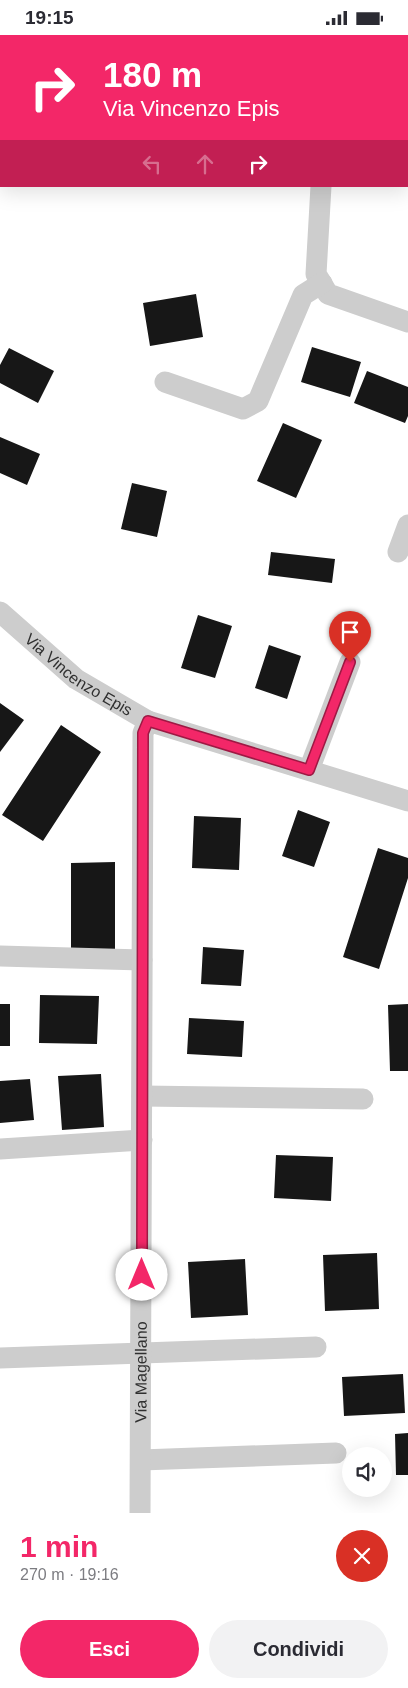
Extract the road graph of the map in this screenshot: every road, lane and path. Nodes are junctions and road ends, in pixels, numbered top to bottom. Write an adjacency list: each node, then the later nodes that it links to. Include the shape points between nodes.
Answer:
1 (321, 187): 2 (street, via 316,274)
2 (322, 283): 3 (street, via 328,294); 4 (street, via 303,295 258,401 243,409)
3 (408, 323)
4 (164, 382)
5 (408, 525): 6 (street)
6 (398, 552)
7 (0, 613): 9 (street, Via Vincenzo Epis, via 76,679)
8 (350, 662): 10 (street)
9 (148, 721): 10 (street, Via Vincenzo Epis); 13 (street, Via Magellano, via 143,733)
10 (309, 770): 11 (street, Via Vincenzo Epis)
11 (408, 801)
12 (0, 956): 13 (street)
13 (142, 960): 14 (street, Via Magellano)
14 (142, 1096): 15 (street); 16 (street, Via Magellano)
15 (363, 1099)
16 (142, 1140): 17 (street); 19 (street, Via Magellano)
17 (0, 1149)
18 (316, 1347): 19 (street)
19 (142, 1353): 20 (street); 22 (street, Via Magellano)
20 (0, 1358)
21 (336, 1453): 22 (street)
22 (141, 1460): 23 (street, Via Magellano)
23 (140, 1513)

